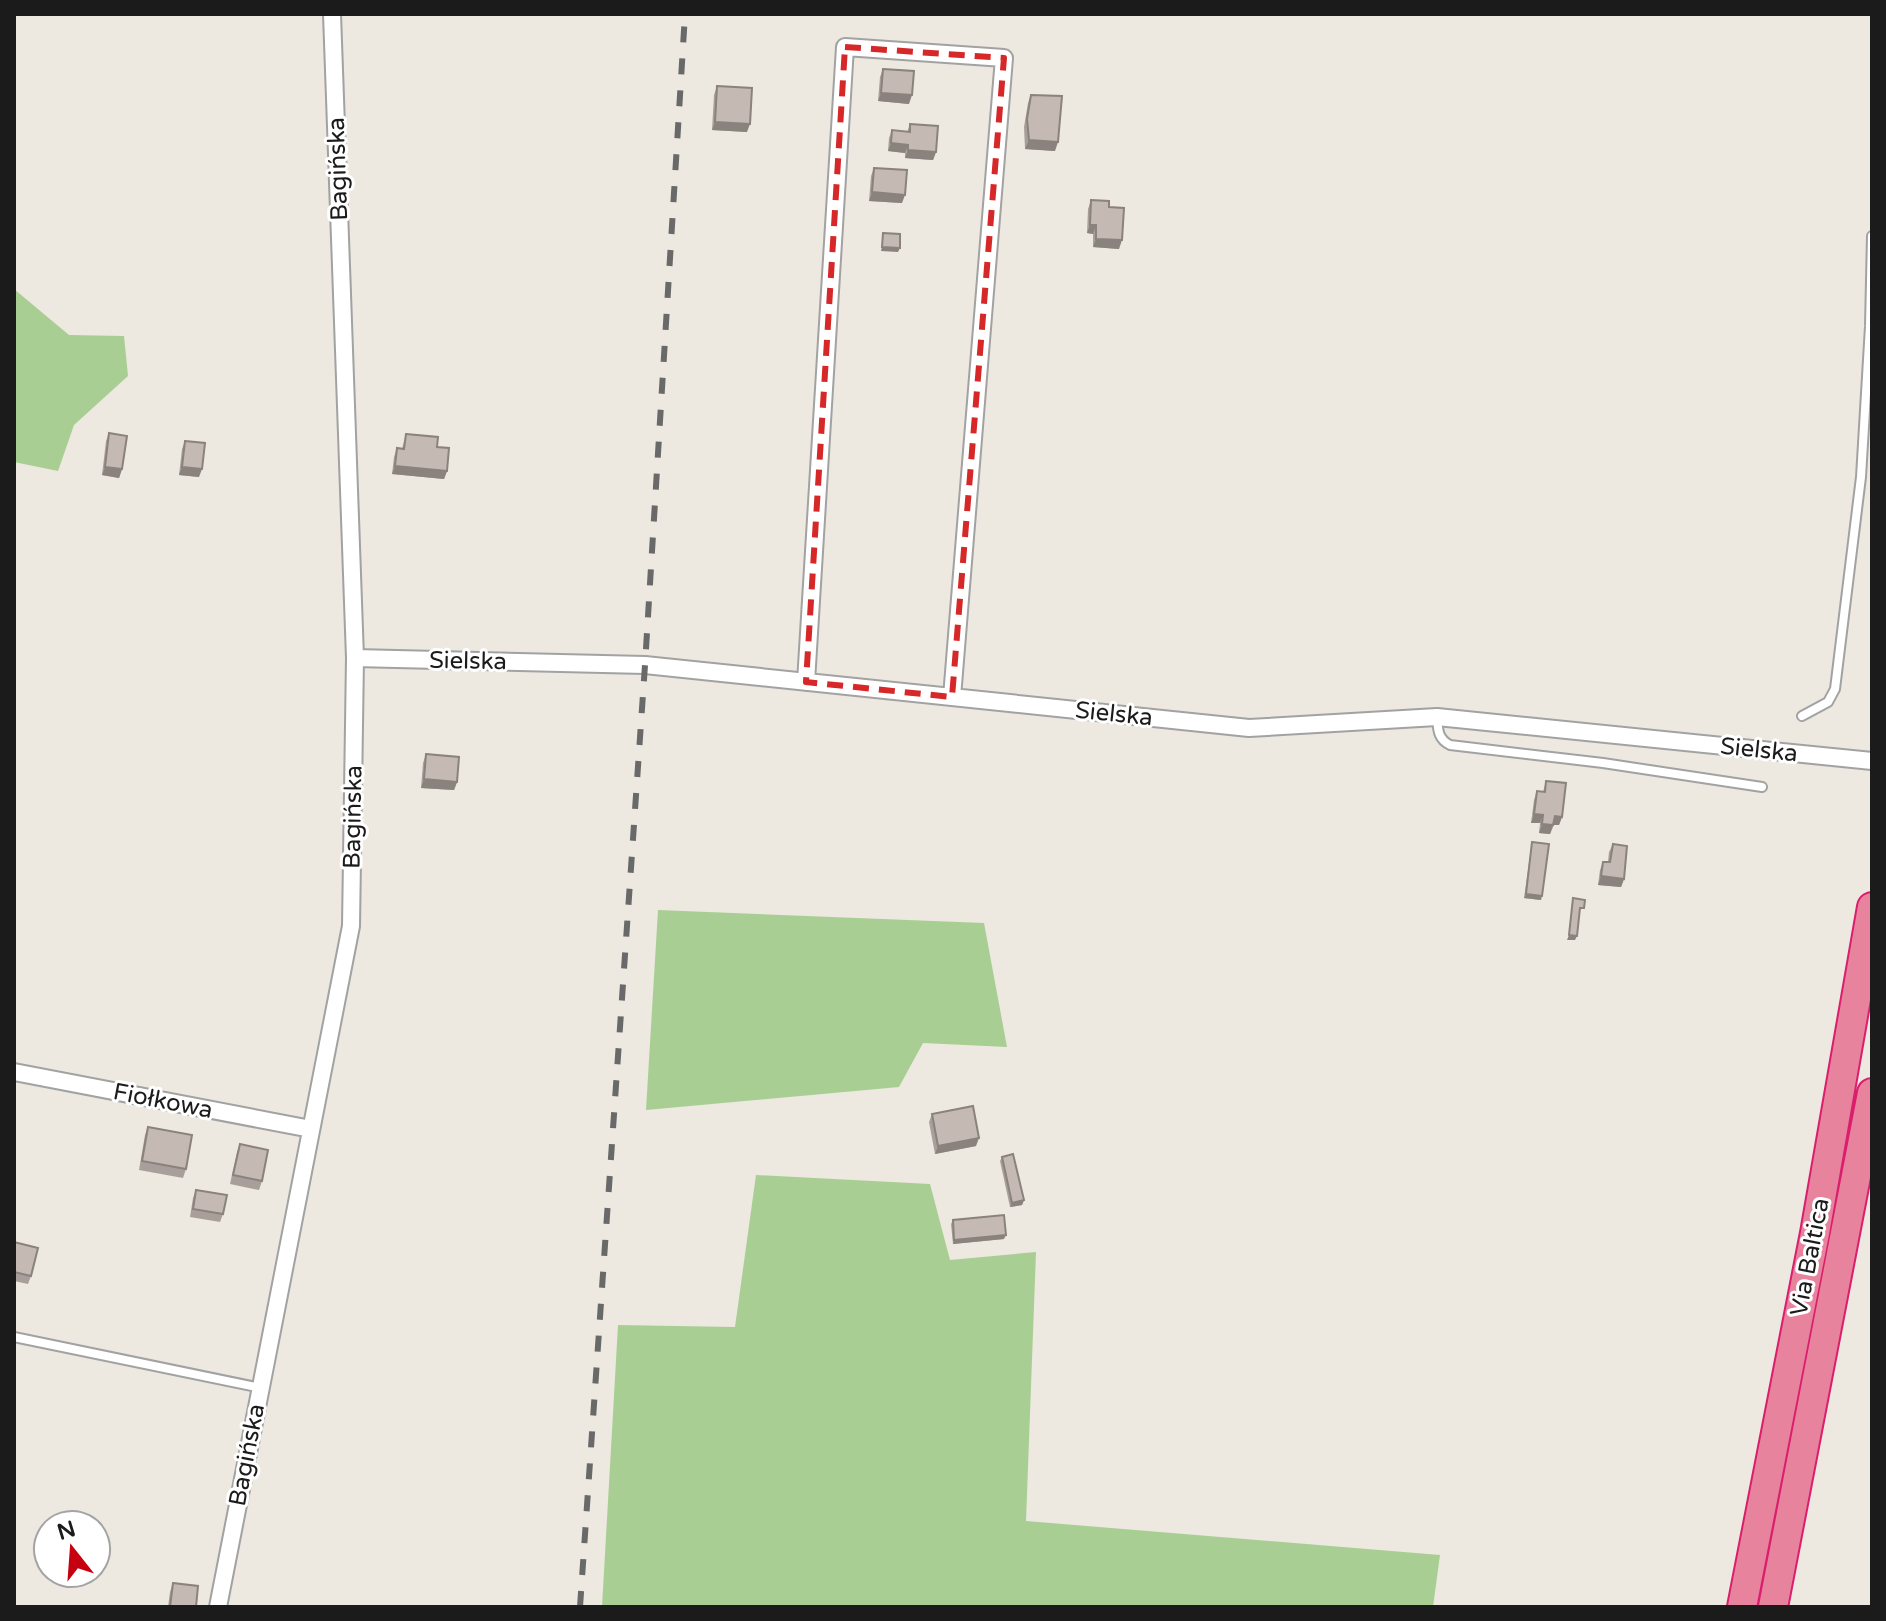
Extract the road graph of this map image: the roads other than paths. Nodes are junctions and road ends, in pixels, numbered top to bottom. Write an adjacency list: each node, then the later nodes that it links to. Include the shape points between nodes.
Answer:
1 (332, 14): 3 (street, Bagińska)
2 (1872, 236): 6 (lane, via 1861,477 1835,689 1828,702)
3 (355, 658): 4 (street, Sielska, via 645,665); 13 (street, Bagińska, via 351,926)
4 (806, 682): 5 (street, Sielska); 5 (street, via 845,47 1004,58)
5 (952, 697): 7 (street, Sielska, via 1249,728)
6 (1802, 716)
7 (1437, 717): 8 (street, Sielska); 9 (lane, via 1438,733 1450,745)
8 (1872, 761)
9 (1762, 787)
10 (1872, 907): 17 (highway, Via Baltica)
11 (14, 1072): 13 (street, Fiołkowa)
12 (1872, 1093): 18 (highway, Via Baltica)
13 (311, 1129): 15 (street, Bagińska)
14 (14, 1337): 15 (lane)
15 (261, 1388): 16 (street, Bagińska)
16 (218, 1607)
17 (1742, 1607)
18 (1773, 1607)

